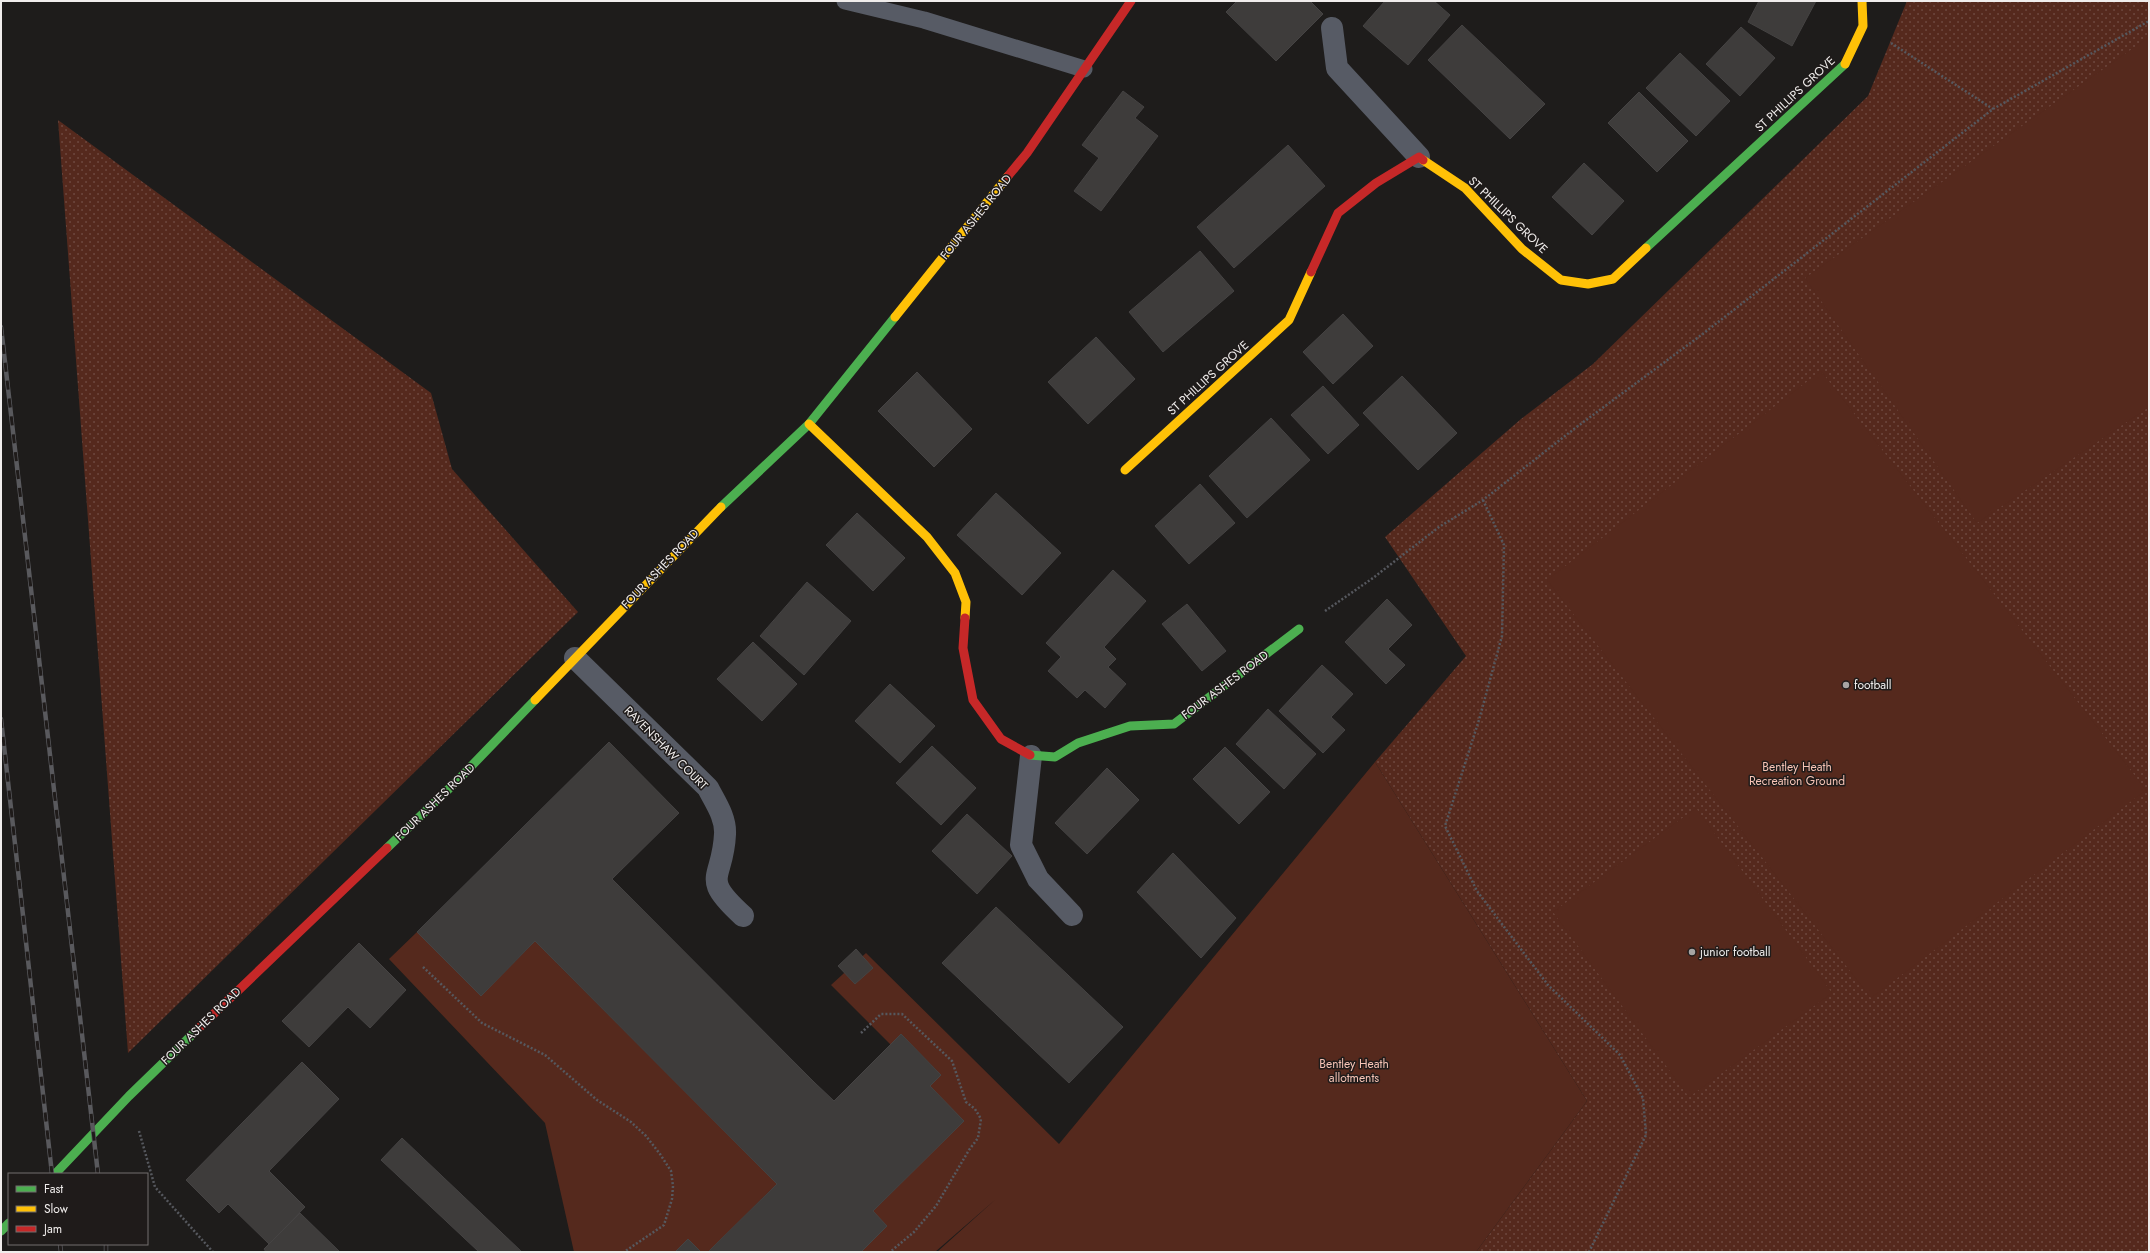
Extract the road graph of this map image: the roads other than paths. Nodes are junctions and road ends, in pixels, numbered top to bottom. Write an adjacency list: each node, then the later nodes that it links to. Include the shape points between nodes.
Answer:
1 (845, 1): 5 (lane, via 924,20)
2 (1131, 1): 5 (street, FOUR ASHES ROAD)
3 (1862, 1): 6 (street, ST PHILLIPS GROVE, via 1863,26 1847,62 1613,279 1588,284 1561,280 1522,249 1465,188)
4 (1332, 28): 6 (street, via 1338,68)
5 (1084, 69): 7 (street, FOUR ASHES ROAD, via 1027,153)
6 (1419, 157): 8 (street, ST PHILLIPS GROVE, via 1376,183 1338,213 1289,320)
7 (809, 424): 10 (street, FOUR ASHES ROAD, via 716,512); 11 (street, FOUR ASHES ROAD, via 927,537 955,573 966,602 963,648 973,700 1001,739)
8 (1125, 470)
9 (1299, 629): 11 (street, FOUR ASHES ROAD, via 1174,724 1130,726 1078,743 1055,757)
10 (575, 658): 13 (street, RAVENSHAW COURT, via 708,788 722,814 725,833 717,871 718,888 722,896); 14 (street, FOUR ASHES ROAD, via 457,781 129,1096)
11 (1031, 756): 12 (street, via 1021,845 1038,879)
12 (1072, 915)
13 (743, 916)
14 (56, 1173)

